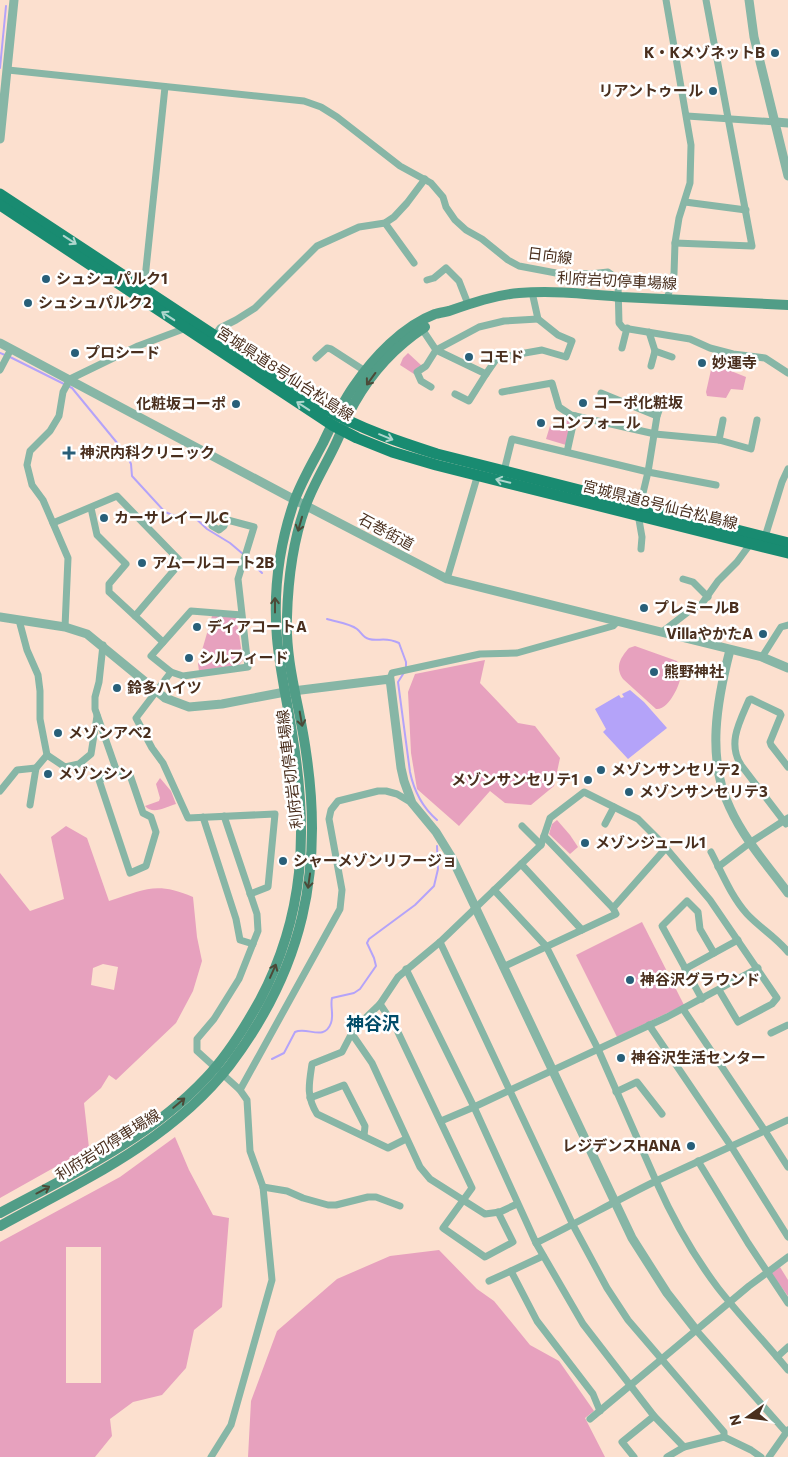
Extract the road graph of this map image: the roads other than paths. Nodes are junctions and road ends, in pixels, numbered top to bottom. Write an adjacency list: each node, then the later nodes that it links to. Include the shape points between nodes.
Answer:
1 (9, 0): 2 (street)
2 (14, 0): 6 (street)
3 (666, 0): 8 (street)
4 (706, 0): 9 (street)
5 (749, 0): 10 (street, via 754,37)
6 (8, 70): 7 (street, 日向線); 12 (street)
7 (165, 87): 14 (street, 日向線, via 304,101 337,117 400,166); 23 (street)
8 (687, 116): 9 (street); 16 (street, via 691,145 690,183)
9 (728, 119): 10 (street); 18 (street)
10 (776, 122): 11 (street); 13 (street)
11 (788, 122)
12 (0, 139)
13 (788, 176)
14 (425, 179): 19 (street, via 400,211); 25 (street, 日向線, via 438,189 455,220 508,260 519,266 556,273 608,272 618,284)
15 (0, 194): 23 (main road, 宮城県道8号仙台松島線, one-way to 23)
16 (685, 202): 18 (street); 20 (street)
17 (0, 205): 31 (main road, 宮城県道8号仙台松島線, one-way to 17)
18 (746, 210): 20 (street, via 752,246)
19 (385, 223): 21 (street); 35 (street, via 359,227 316,246 255,308 220,328)
20 (675, 243): 26 (street, via 674,274)
21 (414, 263)
22 (427, 280): 27 (street, via 446,268 459,281)
23 (144, 288): 35 (main road, 宮城県道8号仙台松島線)
24 (532, 292): 25 (main road, 利府岩切停車場線); 27 (main road, 利府岩切停車場線); 30 (street)
25 (618, 297): 26 (main road, 利府岩切停車場線); 32 (street, 日向線, via 619,323)
26 (667, 299): 28 (main road, 利府岩切停車場線)
27 (468, 304): 29 (main road, 利府岩切停車場線)
28 (788, 306)
29 (446, 312): 33 (main road, 利府岩切停車場線); 45 (main road, 利府岩切停車場線, via 419,323 395,340)
30 (538, 319): 38 (street, via 504,321 480,327); 47 (street, via 558,335 572,341 566,357 542,350 497,358)
31 (186, 328): 48 (street, via 138,346); 58 (main road, 宮城県道8号仙台松島線, one-way to 31)
32 (627, 328): 34 (street); 37 (street)
33 (422, 329): 38 (street); 58 (main road, 利府岩切停車場線, one-way to 58, via 377,370)
34 (650, 332): 40 (street); 46 (street, via 690,339 733,354 765,358)
35 (215, 335): 58 (main road, 宮城県道8号仙台松島線)
36 (0, 343): 39 (street, 石巻街道)
37 (622, 348)
38 (436, 350): 47 (street); 49 (street, via 418,372 421,381)
39 (10, 351): 44 (street); 48 (street, 石巻街道)
40 (655, 351): 41 (street); 43 (street)
41 (672, 357)
42 (316, 358): 45 (street, via 328,348)
43 (651, 366)
44 (0, 370)
45 (365, 371): 58 (main road, 利府岩切停車場線, via 352,388)
46 (788, 372)
47 (486, 374): 52 (street, via 468,401)
48 (69, 380): 67 (street, 石巻街道); 72 (street, via 59,416 30,451 27,465 32,485)
49 (430, 387)
50 (502, 392): 54 (street, via 552,383 559,407)
51 (601, 393): 55 (street)
52 (455, 394)
53 (661, 405): 55 (street)
54 (574, 416): 59 (street); 61 (street)
55 (657, 416): 59 (street)
56 (723, 420): 60 (street)
57 (757, 420): 60 (street, via 751,449)
58 (339, 423): 63 (main road, 宮城県道8号仙台松島線, one-way to 63, via 429,452); 65 (main road, 宮城県道8号仙台松島線, via 392,452); 67 (main road, 利府岩切停車場線); 68 (main road, 利府岩切停車場線)
59 (655, 434): 60 (street); 64 (street)
60 (719, 440)
61 (567, 452): 63 (street, via 512,439); 64 (street)
62 (788, 469): 73 (street)
63 (504, 471): 70 (main road, 宮城県道8号仙台松島線)
64 (648, 472): 66 (street); 70 (street)
65 (478, 474): 70 (main road, 宮城県道8号仙台松島線, one-way to 65); 78 (street)
66 (716, 485)
67 (294, 500): 68 (street, 石巻街道); 97 (main road, 利府岩切停車場線, one-way to 67, via 277,637 275,595 279,562)
68 (306, 505): 78 (street, 石巻街道); 97 (main road, 利府岩切停車場線, one-way to 97, via 296,538 288,587 286,639)
69 (91, 508): 72 (street); 82 (street, via 97,535 126,564 109,584 109,592); 82 (street, via 117,496 181,562)
70 (639, 510): 73 (main road, 宮城県道8号仙台松島線); 74 (main road, 宮城県道8号仙台松島線); 76 (street)
71 (226, 520): 81 (street, via 254,528 238,579)
72 (53, 523): 87 (street, via 68,558)
73 (764, 537): 75 (main road, 宮城県道8号仙台松島線)
74 (751, 543): 77 (main road, 宮城県道8号仙台松島線); 80 (street)
75 (788, 543)
76 (641, 549)
77 (788, 552)
78 (447, 579): 85 (street, 石巻街道)
79 (683, 579): 80 (street, via 693,582)
80 (708, 597): 88 (street)
81 (242, 615): 89 (street, via 191,611); 94 (street, via 248,668 183,676)
82 (135, 616): 89 (street)
83 (0, 617): 84 (street)
84 (19, 620): 87 (street); 99 (street, via 38,675 40,719)
85 (617, 622): 88 (street, 石巻街道); 95 (street, via 613,626 517,653 480,654 392,673)
86 (788, 625): 92 (street, via 781,628)
87 (65, 627): 90 (street, via 87,634)
88 (662, 632): 91 (street, 石巻街道)
89 (163, 642): 94 (street, via 151,656)
90 (103, 645): 96 (street); 98 (street, via 100,682 95,697)
91 (730, 650): 92 (street, 石巻街道); 113 (street, via 718,702 718,764 723,791)
92 (762, 658): 93 (street, 石巻街道)
93 (788, 668)
94 (171, 672): 96 (street)
95 (390, 680): 97 (street); 104 (street, via 401,768)
96 (157, 692): 97 (street, via 180,705 198,707); 108 (street, via 136,718 163,763 188,818)
97 (290, 692): 145 (main road, 利府岩切停車場線, via 306,753 313,813 308,893 291,954 270,1004 254,1031)
98 (97, 715): 99 (street, via 91,754 79,764 65,767); 102 (street)
99 (47, 755): 101 (street)
100 (788, 767): 109 (street, via 770,742 780,713 749,700 735,734 737,756)
101 (36, 768): 103 (street, via 17,770); 105 (street)
102 (117, 772): 102 (street, via 130,775 143,813 151,816 156,832 146,866 130,873 99,780)
103 (0, 791)
104 (412, 803): 122 (street, via 445,845); 146 (street, via 397,794 378,791 333,805 329,819 342,890 340,909)
105 (30, 805)
106 (614, 807): 110 (street); 112 (street, via 584,792 550,818); 115 (street, via 640,820)
107 (224, 816): 108 (street); 121 (street); 121 (street, via 275,814 268,887)
108 (203, 817): 127 (street, via 240,940)
109 (785, 821): 113 (street)
110 (605, 824)
111 (522, 826): 114 (street)
112 (544, 836): 114 (street); 123 (street)
113 (751, 842): 118 (street); 120 (street)
114 (540, 845): 117 (street)
115 (666, 848): 123 (street); 125 (street, via 710,900)
116 (711, 852): 118 (street)
117 (521, 864): 119 (street); 124 (street)
118 (718, 867): 129 (street, via 746,913)
119 (494, 890): 122 (street); 128 (street)
120 (788, 893)
121 (250, 894): 127 (street, via 258,923)
122 (476, 908): 126 (street); 131 (street)
123 (614, 908): 124 (street, via 616,914)
124 (582, 930): 128 (street)
125 (738, 940): 130 (street); 132 (street)
126 (440, 942): 133 (street); 147 (street)
127 (252, 944): 145 (street, via 239,979 197,1039 197,1051)
128 (546, 946): 131 (street); 143 (street)
129 (787, 948)
130 (714, 953): 134 (street); 134 (street, via 700,929 698,912 686,902 662,927)
131 (503, 967): 144 (street)
132 (758, 968): 135 (street); 135 (street, via 776,996 772,1004 737,1022)
133 (406, 969): 137 (street); 150 (street)
134 (686, 970): 136 (street)
135 (719, 990): 136 (street)
136 (702, 999): 138 (street)
137 (380, 1004): 142 (street); 153 (street, via 396,1028)
138 (682, 1009): 140 (street); 154 (street)
139 (788, 1025): 141 (street)
140 (649, 1026): 143 (street); 157 (street)
141 (771, 1033)
142 (352, 1034): 149 (street, via 342,1052 312,1064); 156 (street, via 372,1063)
143 (598, 1049): 144 (street); 148 (street)
144 (552, 1070): 147 (street); 163 (street)
145 (218, 1071): 146 (street); 167 (main road, 利府岩切停車場線, one-way to 145, via 135,1136); 169 (main road, 利府岩切停車場線, via 186,1113 163,1131 98,1172)
146 (240, 1090): 161 (street, via 247,1100 250,1150)
147 (510, 1090): 150 (street); 168 (street)
148 (616, 1092): 151 (street, via 637,1082); 160 (street)
149 (310, 1098): 155 (street, via 317,1114); 155 (street, via 344,1084 365,1126)
150 (474, 1107): 153 (street); 164 (street)
151 (662, 1114)
152 (788, 1120): 154 (street)
153 (441, 1121): 162 (street, via 472,1188)
154 (765, 1131): 157 (street); 159 (street)
155 (364, 1136): 156 (street, via 388,1148)
156 (406, 1139): 162 (street, via 430,1179)
157 (732, 1146): 158 (street); 170 (street)
158 (698, 1161): 160 (street); 175 (street)
159 (788, 1167)
160 (656, 1182): 163 (street); 177 (street, via 685,1240)
161 (263, 1187): 165 (street, via 287,1191 328,1205 376,1197); 191 (street, via 272,1280 231,1425)
162 (462, 1201): 166 (street, via 485,1214); 166 (street, via 443,1228 485,1257 513,1242)
163 (614, 1201): 168 (street); 179 (street, via 654,1275)
164 (518, 1204): 166 (street); 171 (street)
165 (400, 1206)
166 (498, 1212)
167 (0, 1213)
168 (573, 1225): 171 (street); 182 (street, via 606,1288 628,1320)
169 (0, 1226)
170 (788, 1238)
171 (536, 1243): 172 (street)
172 (543, 1256): 174 (street); 184 (street, via 583,1324)
173 (788, 1258): 175 (street)
174 (511, 1271): 176 (street); 185 (street, via 536,1321 593,1394)
175 (766, 1272): 177 (street); 178 (street)
176 (488, 1281)
177 (730, 1302): 179 (street); 181 (street)
178 (788, 1302)
179 (696, 1330): 182 (street); 188 (street)
180 (788, 1347): 181 (street)
181 (777, 1357): 183 (street)
182 (662, 1358): 184 (street); 189 (street, via 724,1432)
183 (788, 1370)
184 (630, 1386): 185 (street); 186 (street)
185 (600, 1411): 187 (street)
186 (654, 1416): 190 (street); 192 (street, via 622,1442)
187 (590, 1419)
188 (787, 1431): 195 (street)
189 (724, 1437): 190 (street); 194 (street)
190 (684, 1447): 193 (street)
191 (211, 1457)
192 (634, 1457)
193 (667, 1457)
194 (761, 1457)
195 (768, 1457)

